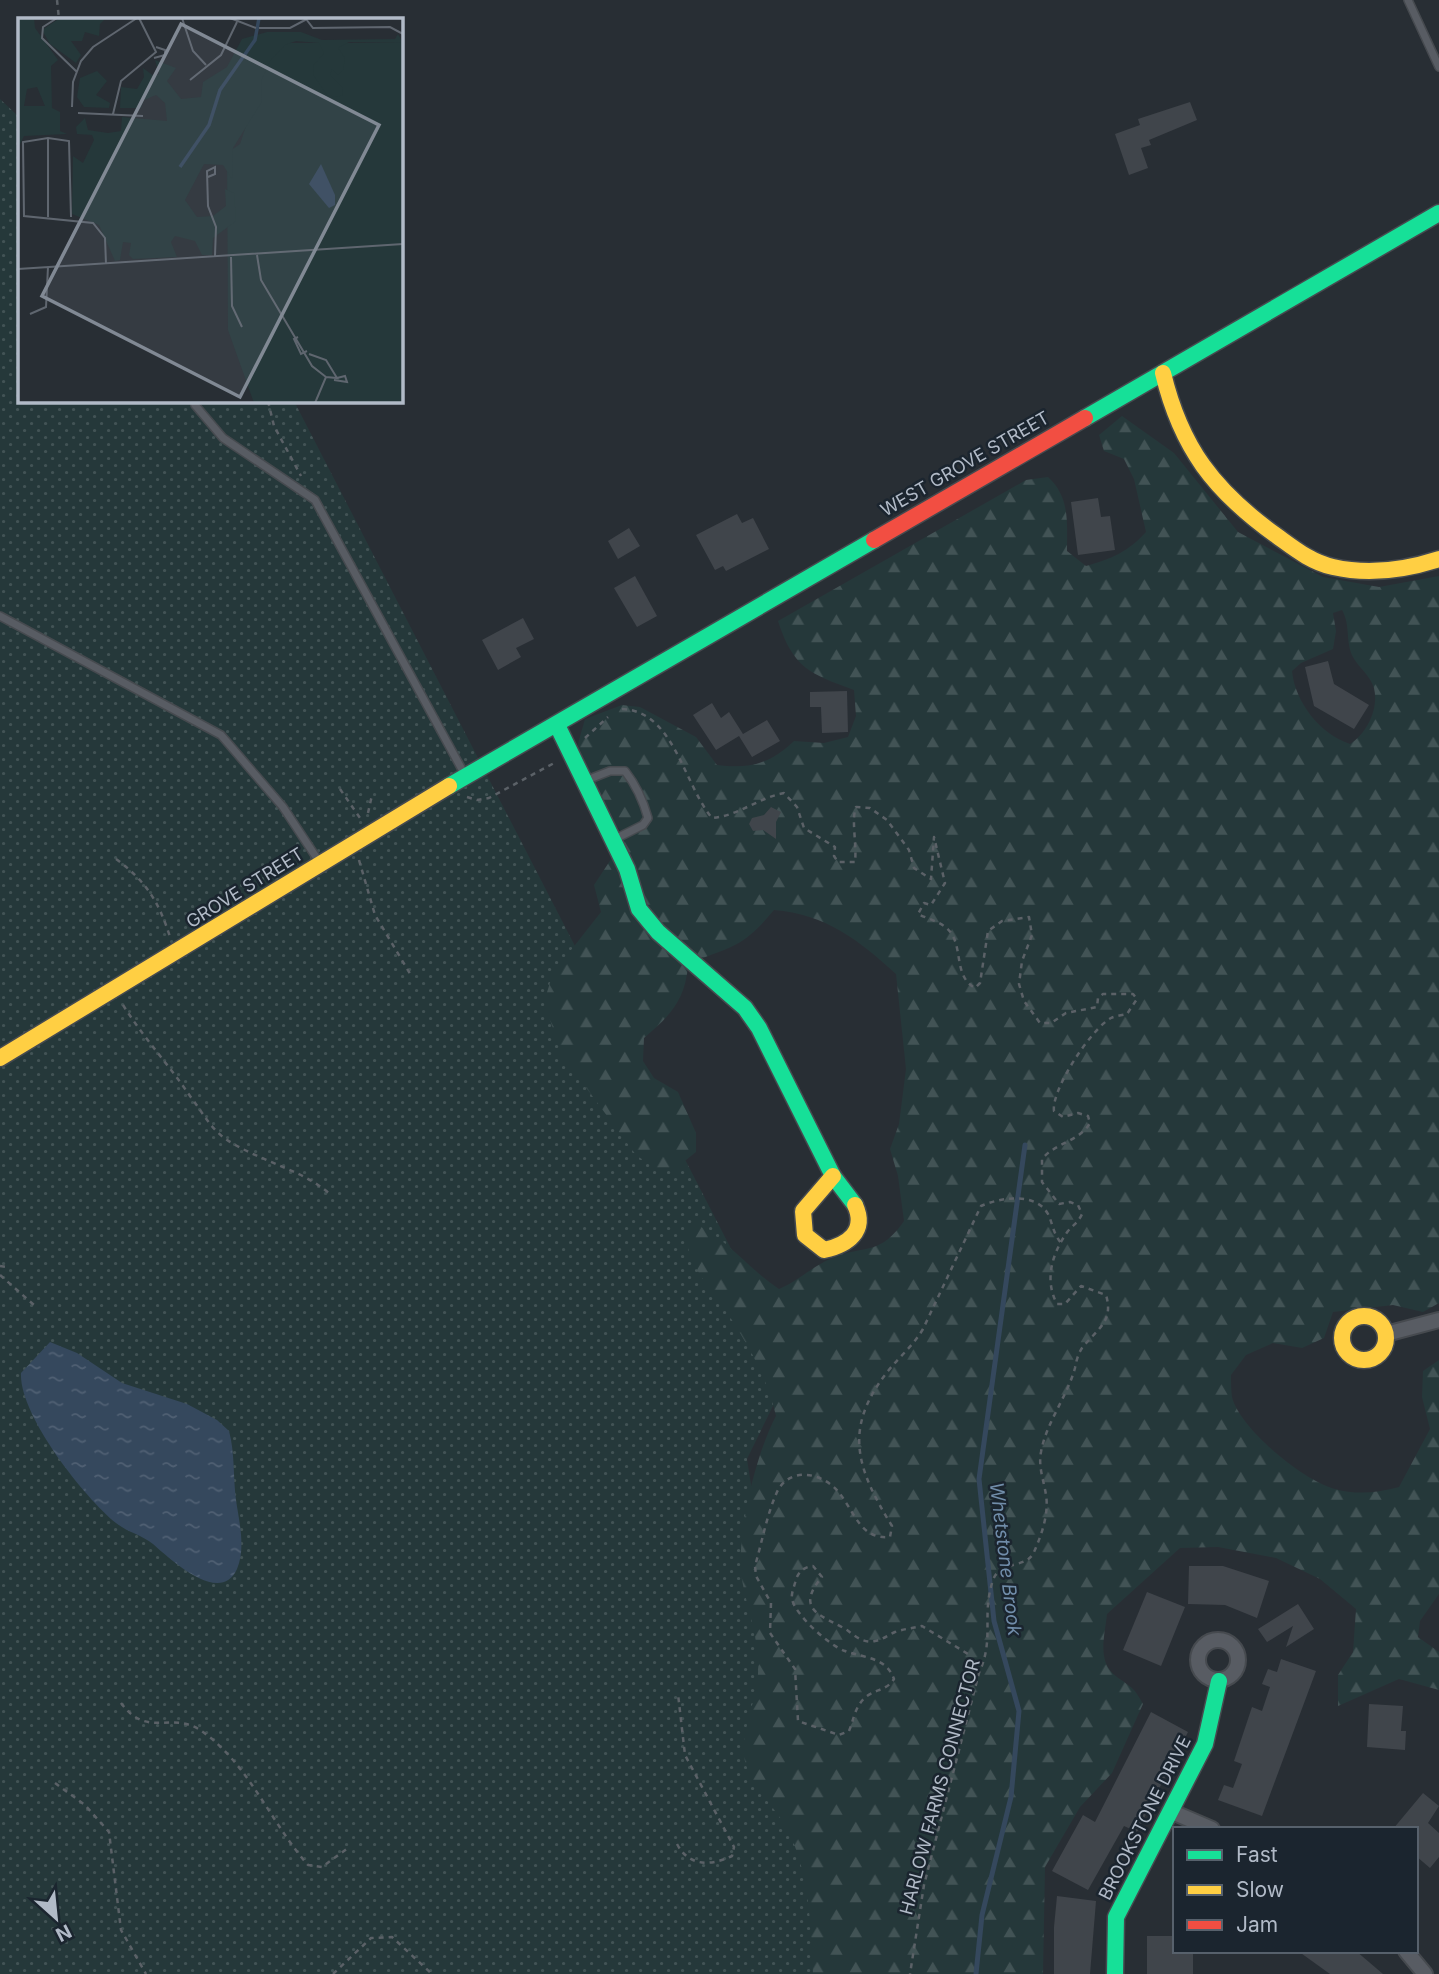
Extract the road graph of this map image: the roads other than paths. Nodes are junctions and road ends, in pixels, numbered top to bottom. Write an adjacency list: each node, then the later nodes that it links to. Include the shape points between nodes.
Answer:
1 (1408, 0): 2 (lane)
2 (1439, 67)
3 (1439, 213): 4 (main road, WEST GROVE STREET)
4 (1163, 373): 6 (main road, via 1171,413 1196,461 1248,517 1316,562 1370,569 1419,566); 8 (main road, WEST GROVE STREET)
5 (195, 405): 10 (lane, via 222,438 315,500)
6 (1439, 559)
7 (0, 616): 13 (lane, via 221,735 283,807)
8 (556, 725): 9 (main road, WEST GROVE STREET); 11 (main road)
9 (512, 751): 10 (main road, GROVE STREET)
10 (466, 776): 13 (main road, GROVE STREET)
11 (583, 782): 12 (main road); 12 (lane, via 610,771 625,771 635,783 648,818)
12 (612, 840): 15 (main road, via 639,909 658,932 745,1008 759,1028)
13 (321, 864): 14 (main road, GROVE STREET)
14 (0, 1059)
15 (833, 1176): 15 (main road, via 849,1193 860,1220 855,1236 844,1246 824,1250 805,1235 803,1210)
16 (1439, 1320): 17 (street)
17 (1386, 1335)
18 (1219, 1681): 19 (main road, BROOKSTONE DRIVE, via 1205,1744)
19 (1170, 1811): 20 (street); 22 (main road, BROOKSTONE DRIVE, via 1116,1917)
20 (1207, 1827)
21 (1408, 1953): 23 (street)
22 (1115, 1974)
23 (1425, 1974)

